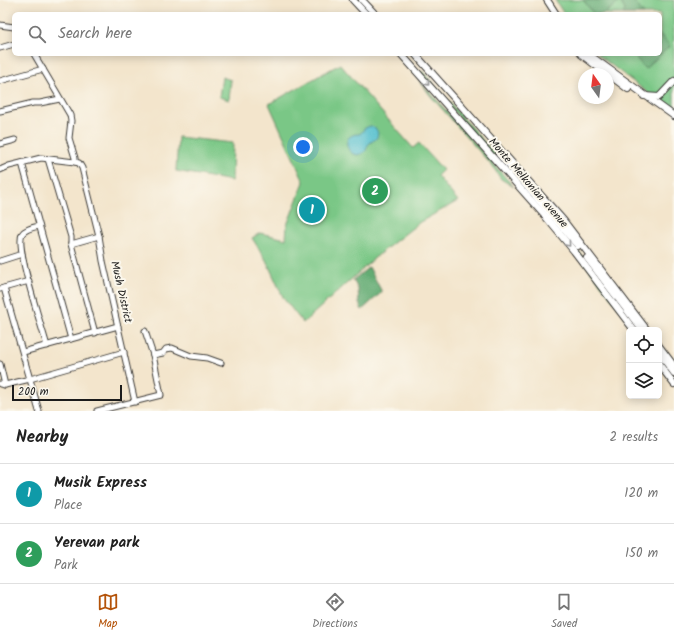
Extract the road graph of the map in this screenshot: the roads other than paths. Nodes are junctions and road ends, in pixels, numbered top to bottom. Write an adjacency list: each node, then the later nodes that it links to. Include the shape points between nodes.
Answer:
1 (353, 0): 5 (main road)
2 (362, 0): 5 (main road)
3 (543, 0): 6 (main road)
4 (547, 0): 7 (main road)
5 (366, 10)
6 (550, 12)
7 (555, 12)
8 (0, 25): 9 (street)
9 (12, 27)
10 (12, 45): 11 (street)
11 (0, 48)
12 (35, 56): 19 (street, Mush District)
13 (403, 56): 20 (main road, Monte Melkonian avenue)
14 (412, 56): 20 (main road, Monte Melkonian avenue)
15 (418, 56): 45 (main road, via 563,220)
16 (584, 56): 18 (main road)
17 (591, 56): 24 (main road)
18 (600, 68)
19 (43, 69): 22 (street); 25 (street, Mush District)
20 (420, 70): 43 (main road, Monte Melkonian avenue, one-way to 43, via 574,251); 44 (main road, Monte Melkonian avenue, via 577,245)
21 (614, 78): 28 (main road)
22 (0, 81)
23 (674, 81): 24 (main road, via 659,97)
24 (644, 96): 27 (main road)
25 (60, 99): 26 (street); 32 (street, Mush District, via 71,118 69,138)
26 (0, 111)
27 (674, 116)
28 (674, 121)
29 (15, 140): 30 (street)
30 (0, 144)
31 (48, 159): 32 (street); 33 (street, via 41,158); 37 (street)
32 (75, 162): 36 (street, Mush District, via 84,174)
33 (22, 163): 34 (street); 35 (street)
34 (0, 170)
35 (39, 226): 38 (street, via 24,231 21,238); 48 (street)
36 (99, 236): 37 (street); 42 (street, Mush District)
37 (71, 244): 47 (street)
38 (22, 254): 39 (street); 40 (street)
39 (0, 261)
40 (29, 281): 41 (street); 49 (street)
41 (2, 289): 51 (street)
42 (118, 326): 47 (street); 52 (street, Mush District)
43 (632, 327)
44 (640, 327)
45 (645, 327)
46 (145, 331): 53 (street, Mush District)
47 (95, 333): 48 (street)
48 (71, 339): 49 (street)
49 (47, 346): 51 (street)
50 (662, 350): 57 (main road)
51 (23, 352): 60 (street)
52 (124, 352): 60 (street); 63 (street, Mush District)
53 (153, 355): 55 (street, via 172,348 191,356); 63 (street, Mush District, via 161,395)
54 (662, 357): 59 (main road)
55 (221, 363)
56 (0, 364): 61 (street)
57 (674, 366)
58 (662, 368): 62 (main road)
59 (674, 373)
60 (30, 379): 61 (street); 64 (street)
61 (3, 384)
62 (674, 384)
63 (135, 402): 65 (street, Mush District)
64 (39, 411)
65 (97, 411)

